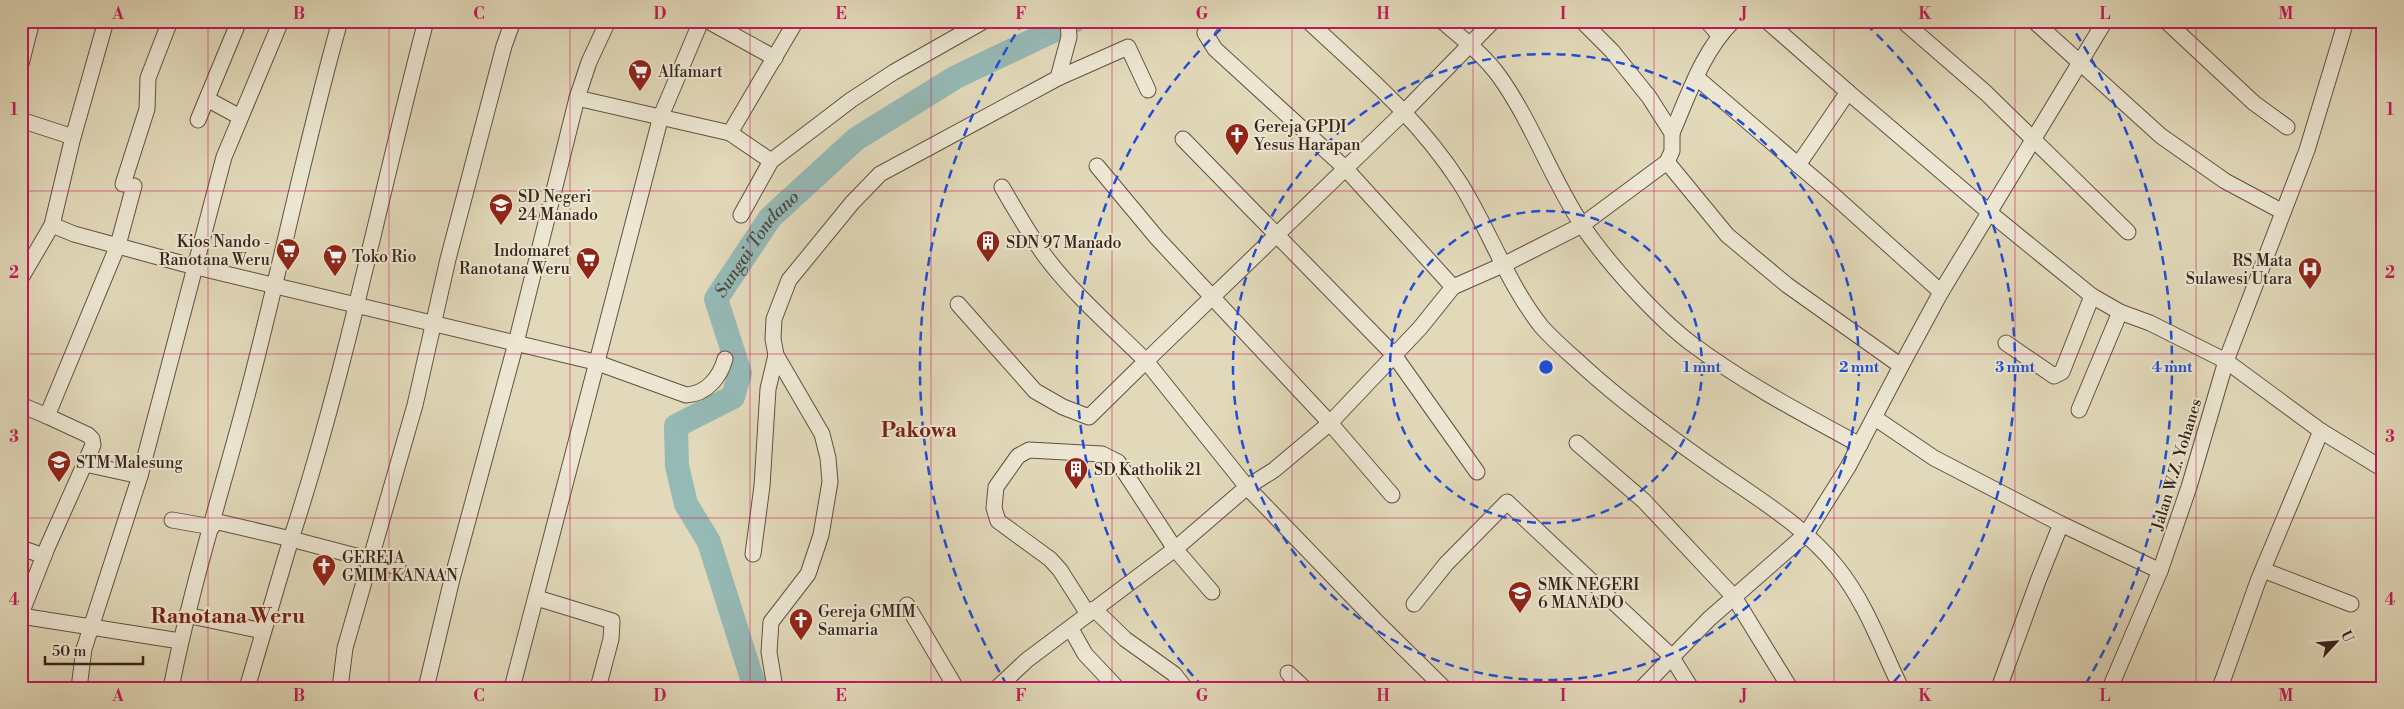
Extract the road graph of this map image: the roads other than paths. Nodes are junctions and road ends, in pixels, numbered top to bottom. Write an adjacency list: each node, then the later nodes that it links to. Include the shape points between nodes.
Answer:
1 (32, 21): 32 (street)
2 (106, 21): 47 (street)
3 (170, 21): 63 (street, via 148,78 147,109 128,185)
4 (239, 21): 38 (street)
5 (281, 21): 41 (street)
6 (340, 21): 67 (street)
7 (426, 21): 73 (street)
8 (513, 21): 75 (street, via 480,134)
9 (608, 21): 37 (street)
10 (701, 21): 40 (street)
11 (708, 21): 30 (street)
12 (796, 21): 30 (street)
13 (984, 21): 50 (street, via 851,100)
14 (1068, 21): 34 (street, via 1068,37)
15 (1213, 21): 54 (street, via 1205,33 1215,49)
16 (1308, 21): 39 (street)
17 (1442, 21): 29 (street)
18 (1493, 21): 29 (street)
19 (1582, 21): 46 (street, via 1612,51 1649,97)
20 (1707, 21): 28 (street)
21 (1733, 21): 28 (street)
22 (1767, 21): 36 (street)
23 (1903, 21): 49 (street, via 1979,86)
24 (2034, 21): 31 (street)
25 (2105, 21): 31 (street)
26 (2166, 21): 44 (street, via 2254,103)
27 (2346, 21): 56 (street, Jalan W.Z. Yohanes, via 2307,150)
28 (1719, 35): 33 (street)
29 (1468, 44): 39 (street); 59 (street, via 1499,76)
30 (775, 58): 45 (street)
31 (2079, 63): 49 (street); 56 (street, via 2181,152 2225,181)
32 (21, 64)
33 (1696, 77): 46 (street); 52 (street)
34 (1058, 78): 35 (street, via 1128,47); 78 (street, via 880,174 789,280 774,318)
35 (1148, 90)
36 (1848, 92): 52 (street); 57 (street)
37 (577, 98): 40 (street); 76 (street)
38 (207, 99): 41 (street); 43 (street)
39 (1405, 111): 54 (street); 64 (street, via 1459,182)
40 (661, 116): 45 (street); 82 (street)
41 (240, 117): 65 (street, via 224,157)
42 (21, 120): 47 (street)
43 (198, 120)
44 (2287, 127)
45 (730, 133): 50 (street)
46 (1672, 133): 51 (street, via 1672,150)
47 (73, 137): 60 (street)
48 (1183, 139): 62 (street)
49 (2034, 139): 57 (street); 61 (street)
50 (771, 161): 58 (street)
51 (1667, 162): 59 (street); 84 (street, via 1727,234 1787,285)
52 (1798, 165): 69 (street)
53 (1097, 166): 71 (street)
54 (1345, 168): 62 (street); 68 (street)
55 (1002, 187): 83 (street, via 1046,257)
56 (2283, 212): 81 (street, Jalan W.Z. Yohanes)
57 (1990, 213): 69 (street); 70 (street)
58 (741, 216)
59 (1582, 224): 64 (street); 92 (street, via 1629,282 1691,344 1779,401)
60 (52, 225): 63 (street); 66 (street)
61 (2128, 232)
62 (1277, 235): 71 (street); 79 (street)
63 (118, 245): 65 (street); 87 (street)
64 (1505, 264): 68 (street); 102 (street, via 1541,326 1604,384 1650,423 1781,513)
65 (194, 266): 67 (street); 96 (street)
66 (21, 278)
67 (276, 285): 73 (street); 100 (street)
68 (1453, 287): 79 (street)
69 (1941, 292): 84 (street)
70 (2092, 296): 74 (street); 77 (street, via 2062,372 2057,376)
71 (1212, 298): 83 (street); 89 (street)
72 (958, 304): 83 (street, via 1035,391 1089,417)
73 (357, 306): 75 (street); 103 (street, via 316,463)
74 (2120, 312): 81 (street, via 2150,323); 86 (street)
75 (434, 324): 76 (street); 108 (street)
76 (516, 343): 82 (street); 132 (street)
77 (2006, 343)
78 (776, 354): 106 (street, via 768,389 762,486); 135 (street, via 822,434 830,482 821,535 808,574 771,622 769,652)
79 (1394, 355): 89 (street); 95 (street)
80 (725, 359): 82 (street, via 717,378 690,395)
81 (2226, 361): 90 (street); 111 (street, Jalan W.Z. Yohanes, via 2189,488)
82 (596, 362): 114 (street)
83 (1146, 362): 97 (street)
84 (1901, 366): 88 (street)
85 (21, 405): 87 (street)
86 (2079, 410)
87 (47, 416): 93 (street, via 92,439 93,445)
88 (1875, 418): 92 (street); 101 (street, via 1934,458)
89 (1330, 423): 97 (street, via 1274,470); 98 (street)
90 (2321, 431): 94 (street); 110 (street)
91 (1577, 443): 113 (street, via 1644,501)
92 (1860, 445): 102 (street)
93 (85, 464): 96 (street); 107 (street)
94 (2383, 469)
95 (1477, 472)
96 (140, 476): 121 (street)
97 (1247, 487): 105 (street); 140 (street)
98 (1392, 494)
99 (172, 520): 100 (street)
100 (213, 524): 103 (street); 120 (street)
101 (2061, 524): 111 (street); 145 (street)
102 (1806, 534): 113 (street); 144 (street, via 1838,568 1857,598 1879,637)
103 (291, 539): 108 (street); 123 (street)
104 (21, 548): 107 (street)
105 (1175, 549): 112 (street); 118 (street); 118 (street, via 1118,462 1107,455 1030,450 1018,456 996,487 994,508 998,521 1050,560)
106 (753, 554)
107 (44, 556): 119 (street)
108 (370, 560): 109 (street); 131 (street, via 344,648)
109 (398, 567)
110 (2263, 570): 116 (street); 147 (street)
111 (2160, 571): 146 (street, Jalan W.Z. Yohanes)
112 (1212, 592)
113 (1734, 597): 125 (street); 143 (street)
114 (537, 598): 133 (street); 134 (street, via 612,621)
115 (1414, 604): 125 (street, via 1446,564 1507,502)
116 (2351, 604)
117 (907, 605): 136 (street)
118 (1091, 611): 122 (street); 138 (street, via 1174,674)
119 (21, 615): 121 (street)
120 (186, 615): 123 (street); 124 (street)
121 (92, 627): 124 (street); 128 (street, via 81,664)
122 (1071, 629): 127 (street, via 1027,660); 137 (street, via 1085,654)
123 (264, 632): 130 (street)
124 (180, 641): 129 (street)
125 (1671, 656): 141 (street); 142 (street)
126 (1288, 673): 139 (street)
127 (1000, 687)
128 (79, 688)
129 (171, 688)
130 (247, 688)
131 (340, 688)
132 (426, 688)
133 (512, 688)
134 (598, 688)
135 (776, 688)
136 (956, 688)
137 (1116, 688)
138 (1185, 688)
139 (1304, 688)
140 (1444, 688)
141 (1642, 688)
142 (1691, 688)
143 (1790, 688)
144 (1901, 688)
145 (1999, 688)
146 (2110, 688)
147 (2220, 688)

